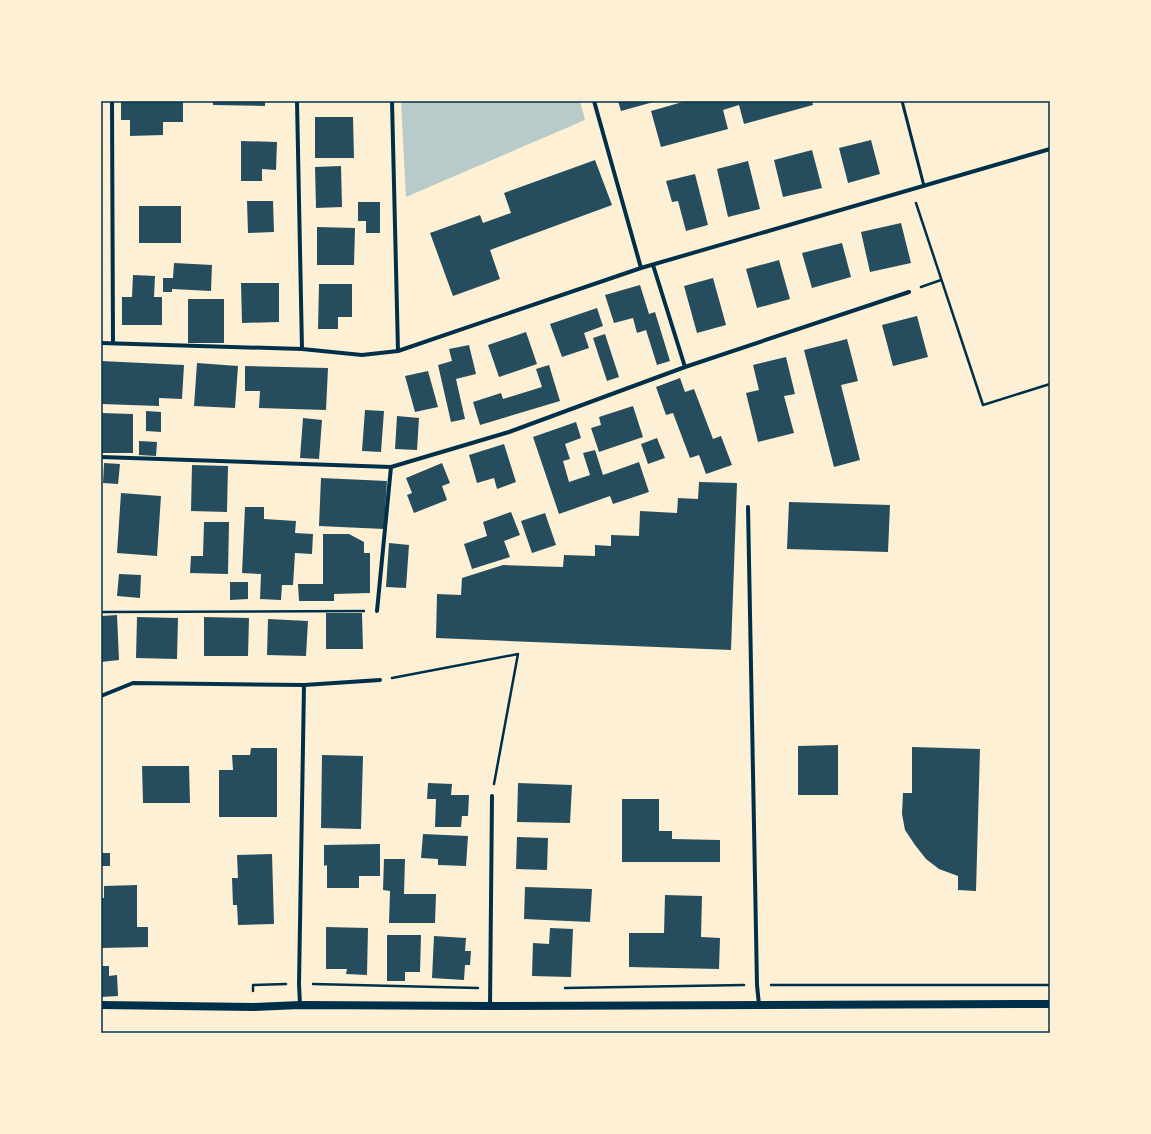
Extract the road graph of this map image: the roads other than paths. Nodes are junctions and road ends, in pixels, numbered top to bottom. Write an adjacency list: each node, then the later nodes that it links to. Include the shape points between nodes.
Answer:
1 (112, 101): 12 (street)
2 (297, 101): 13 (street)
3 (392, 101): 14 (street)
4 (594, 101): 9 (street)
5 (902, 101): 7 (lane)
6 (1050, 149): 7 (street)
7 (924, 186): 8 (street)
8 (653, 265): 9 (street); 15 (street)
9 (641, 268): 14 (street)
10 (909, 292): 15 (street)
11 (101, 343): 12 (street)
12 (113, 343): 13 (street)
13 (302, 349): 14 (street, via 362,354)
14 (398, 351)
15 (685, 367): 17 (street, via 509,432)
16 (101, 457): 17 (street)
17 (391, 467): 19 (street)
18 (748, 507): 26 (street)
19 (377, 611)
20 (380, 680): 21 (street)
21 (304, 685): 22 (street, via 133,684); 27 (street)
22 (101, 696)
23 (492, 796): 28 (street)
24 (1050, 1004): 26 (main road)
25 (101, 1005): 27 (main road)
26 (759, 1005): 28 (main road)
27 (300, 1006): 28 (main road)
28 (490, 1006)

